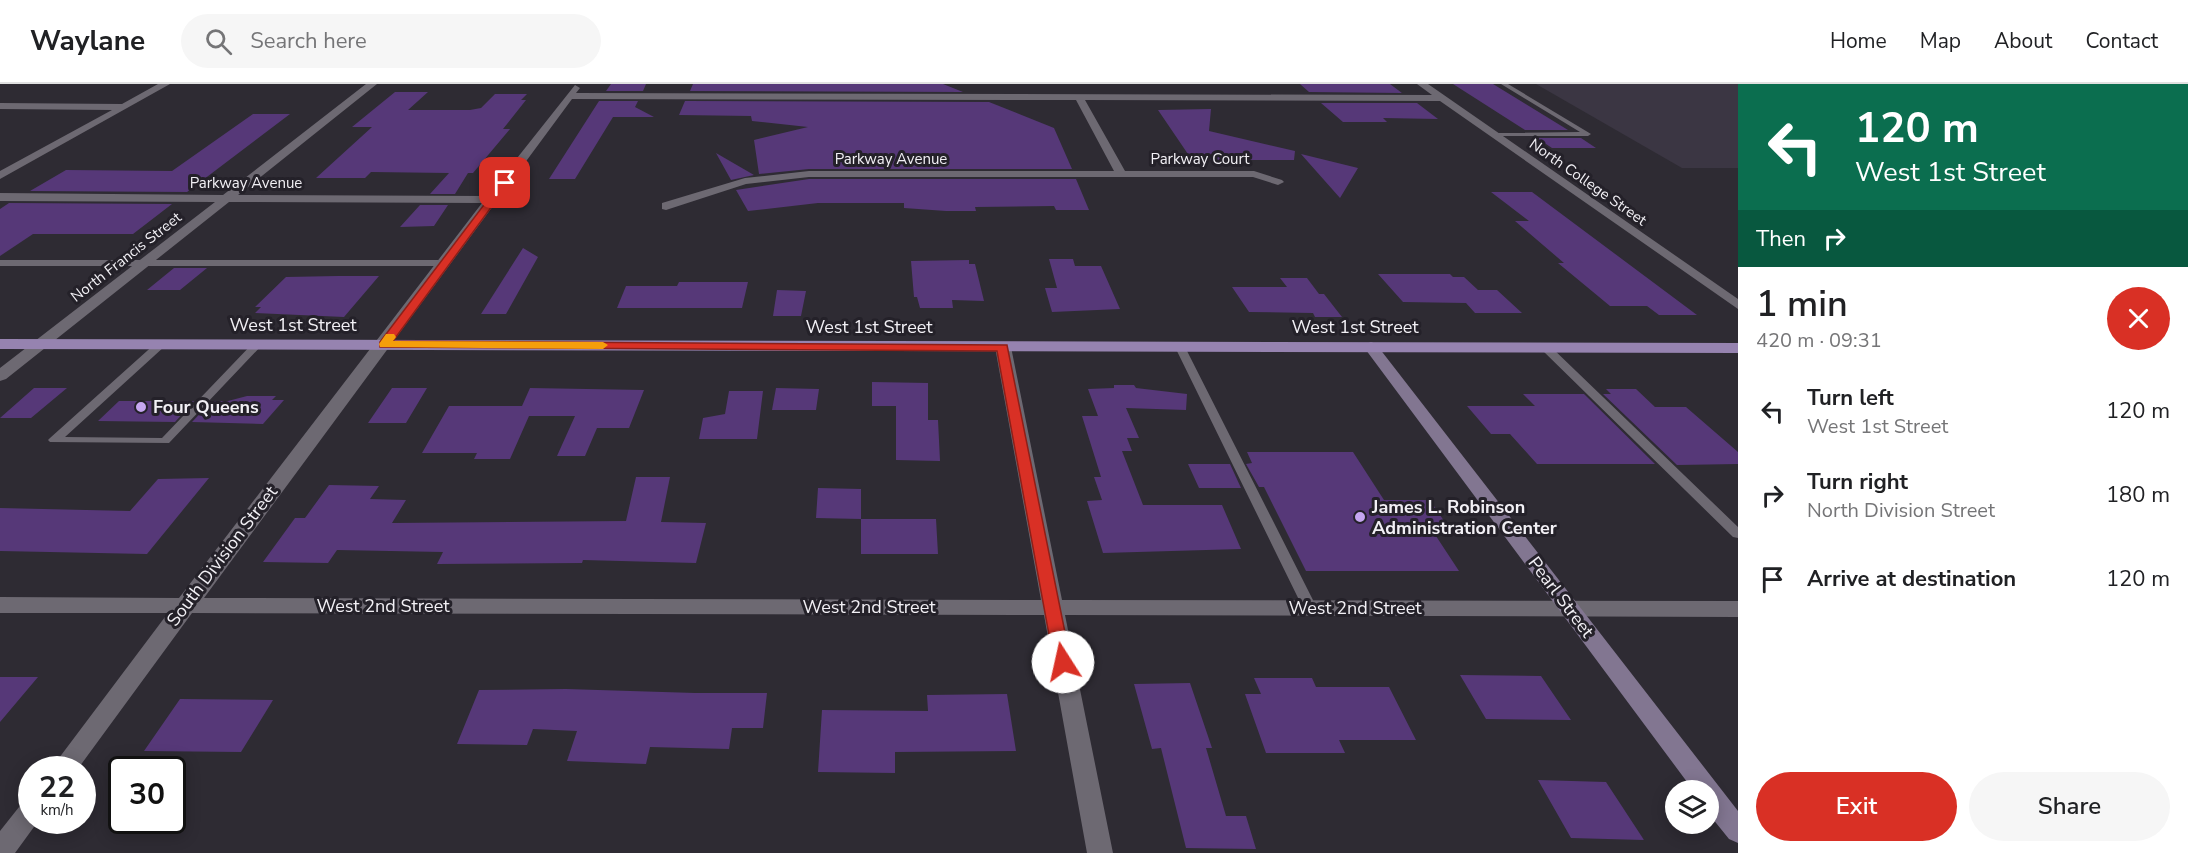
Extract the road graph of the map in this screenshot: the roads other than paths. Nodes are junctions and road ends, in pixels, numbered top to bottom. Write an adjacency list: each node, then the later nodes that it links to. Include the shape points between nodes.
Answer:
1 (165, 84): 10 (street)
2 (372, 84): 16 (street, North Francis Street)
3 (579, 84): 6 (street, South Division Street)
4 (1422, 84): 8 (street, North College Street)
5 (1504, 84): 11 (lane, via 1588,134)
6 (569, 96): 7 (street); 17 (street, South Division Street)
7 (1079, 97): 8 (street); 12 (street)
8 (1441, 98): 11 (street, North College Street)
9 (0, 106): 10 (street)
10 (124, 106): 13 (street)
11 (1495, 135): 22 (street, North College Street)
12 (1121, 174): 14 (street, Parkway Court, via 1254,174); 18 (street, Parkway Avenue, via 786,175 724,187)
13 (0, 176)
14 (1278, 182)
15 (0, 197): 16 (street, Parkway Avenue)
16 (227, 198): 17 (street, Parkway Avenue); 21 (street, North Francis Street)
17 (492, 200): 19 (street, South Division Street)
18 (666, 206)
19 (445, 263): 21 (lane); 27 (street, South Division Street)
20 (0, 264): 21 (lane)
21 (145, 264): 24 (street, North Francis Street)
22 (1738, 304)
23 (0, 344): 24 (main road, West 1st Street)
24 (41, 344): 25 (main road, West 1st Street); 33 (street, North Francis Street)
25 (161, 344): 26 (main road, West 1st Street); 26 (lane, via 54,440 165,441)
26 (258, 344): 27 (main road, West 1st Street)
27 (384, 344): 28 (main road, West 1st Street); 36 (street, South Division Street)
28 (1003, 347): 29 (main road, West 1st Street); 37 (street)
29 (1180, 347): 30 (main road, West 1st Street); 38 (lane)
30 (1371, 347): 31 (main road, West 1st Street); 39 (street, Pearl Street)
31 (1545, 347): 32 (main road, West 1st Street); 34 (lane)
32 (1738, 348)
33 (0, 376)
34 (1738, 534)
35 (0, 605): 36 (street, West 2nd Street)
36 (185, 605): 37 (street, West 2nd Street); 41 (street, South Division Street)
37 (1053, 607): 38 (street, West 2nd Street); 47 (street)
38 (1310, 608): 39 (street, West 2nd Street)
39 (1569, 608): 40 (street, West 2nd Street); 42 (street, Pearl Street)
40 (1738, 609)
41 (72, 756)
42 (1700, 780)
43 (1719, 806): 45 (street, Pearl Street)
44 (18, 825): 46 (street)
45 (1738, 831)
46 (5, 839)
47 (1100, 853)

